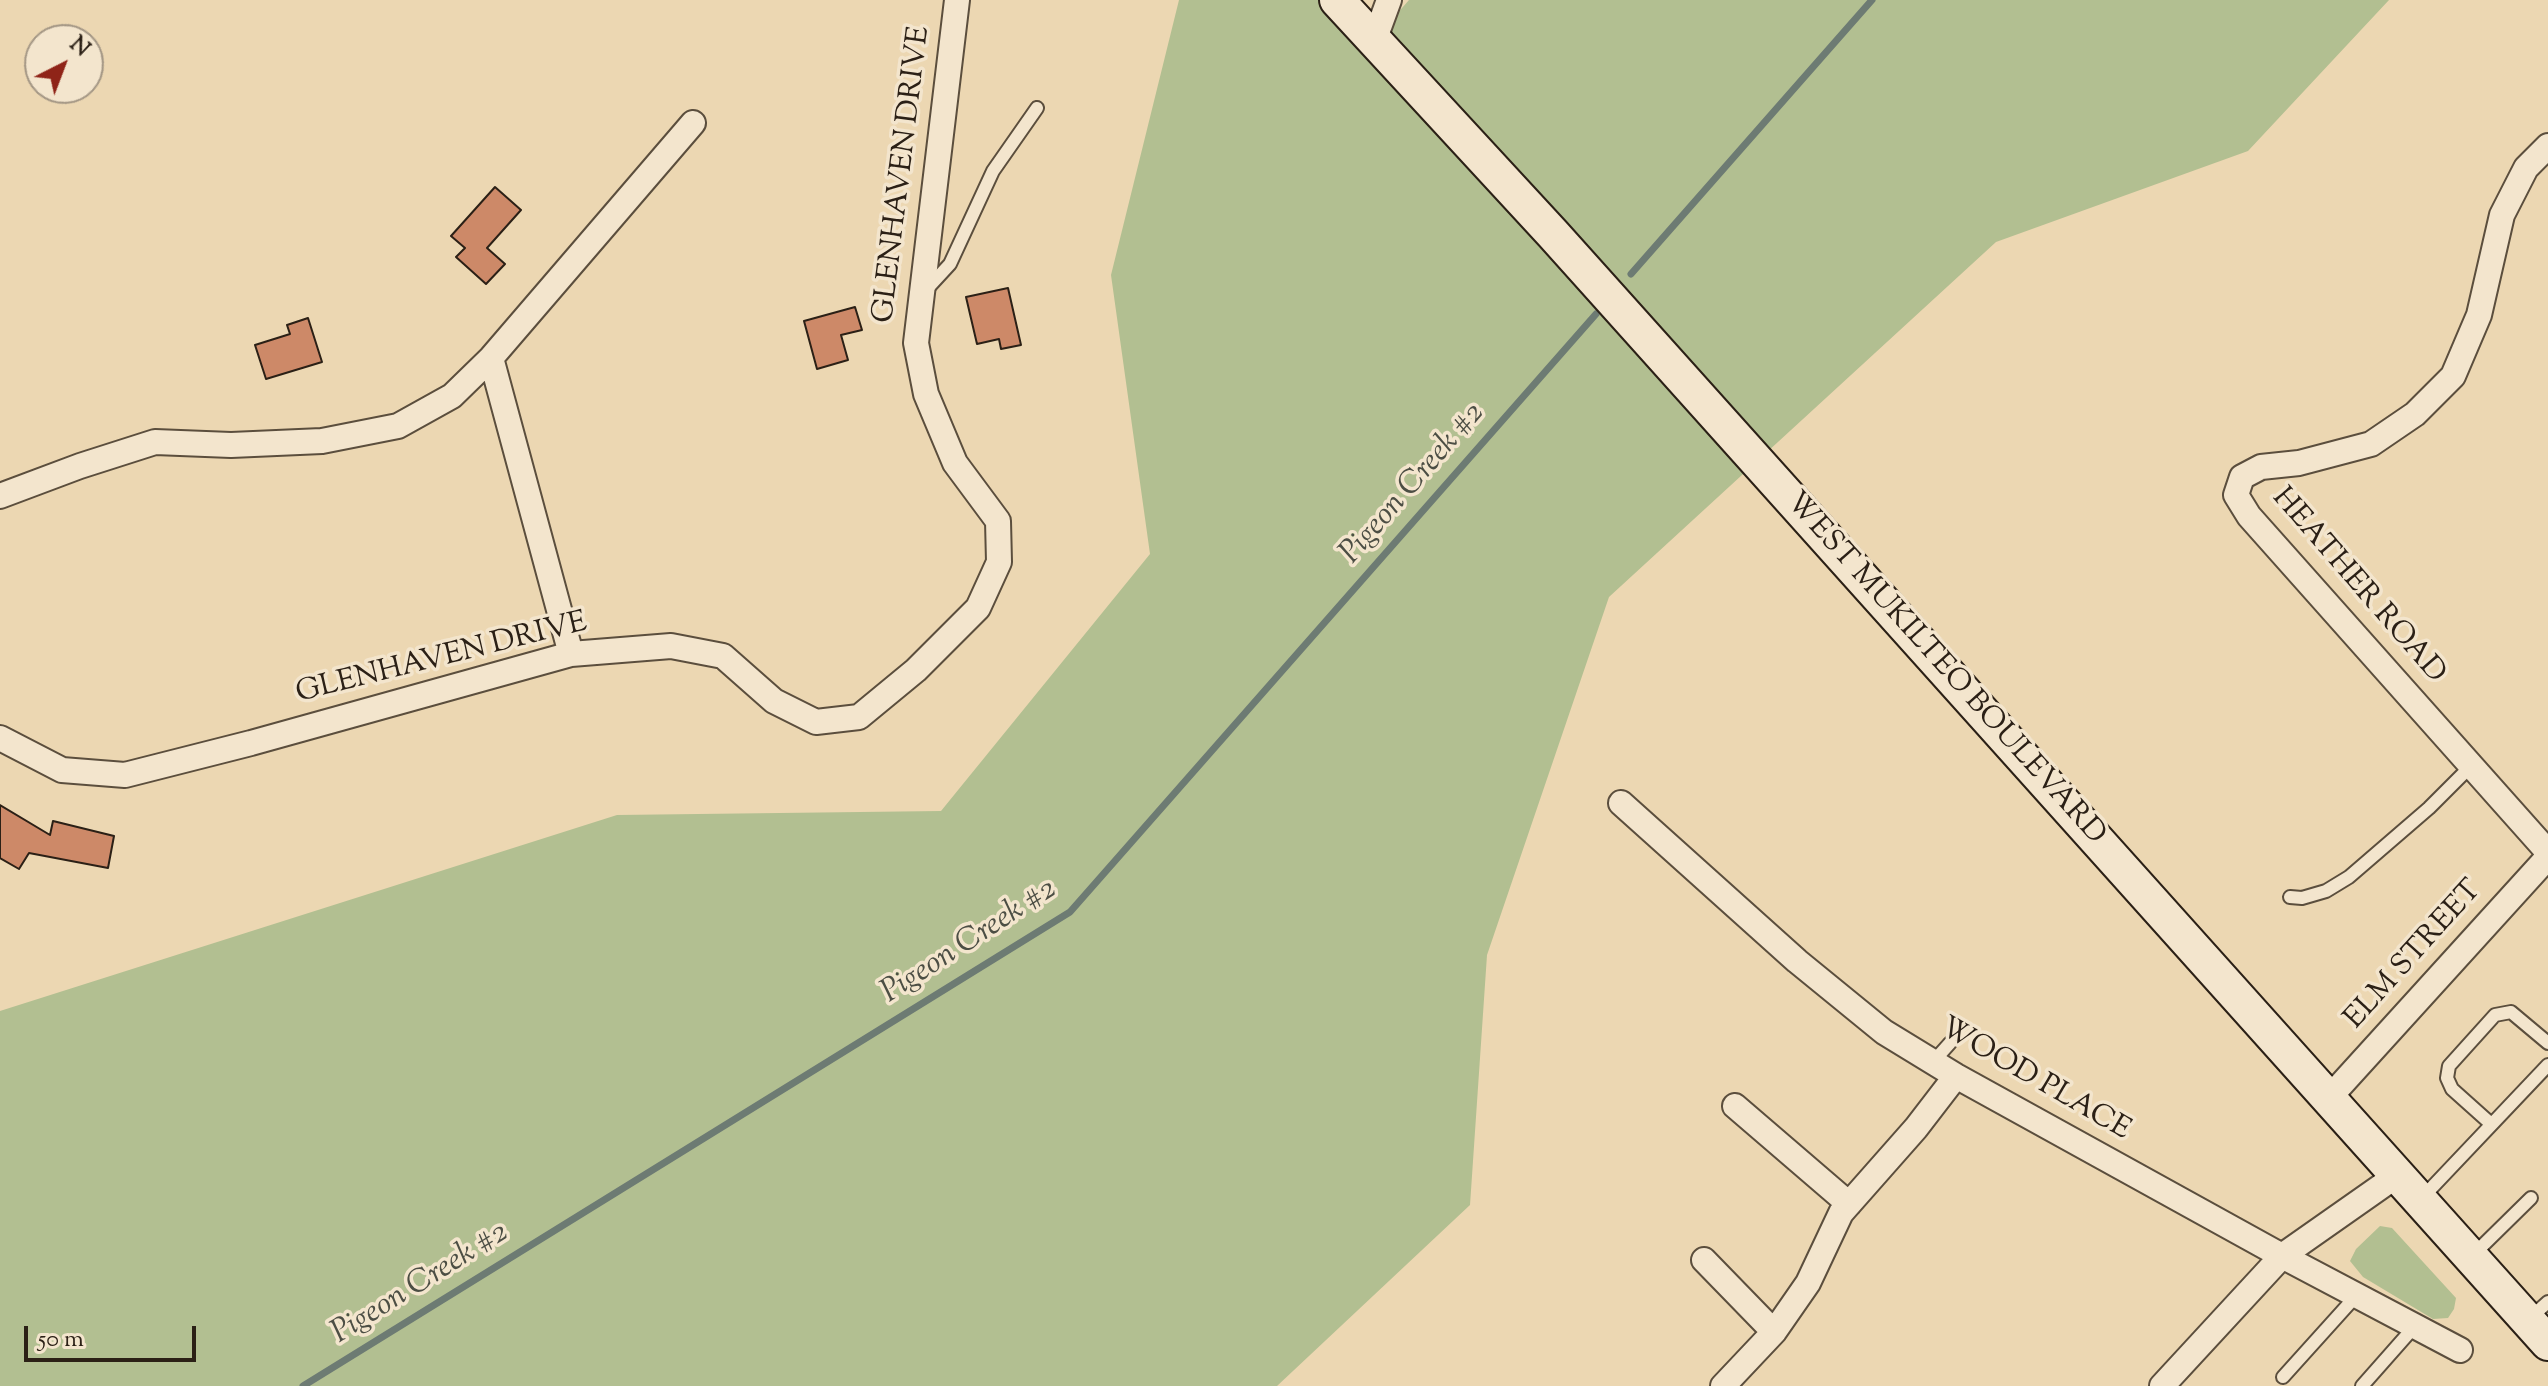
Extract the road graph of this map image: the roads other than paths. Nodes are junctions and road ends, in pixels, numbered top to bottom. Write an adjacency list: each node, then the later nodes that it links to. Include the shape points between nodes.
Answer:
1 (957, 0): 8 (street, GLENHAVEN DRIVE)
2 (1337, 0): 4 (main road, WEST MUKILTEO BOULEVARD)
3 (1389, 0): 4 (street)
4 (1374, 41): 20 (main road, WEST MUKILTEO BOULEVARD)
5 (1037, 108): 8 (lane, via 993,171 950,264)
6 (693, 123): 9 (street)
7 (2548, 146): 13 (street, HEATHER ROAD, via 2526,168 2502,215 2479,315 2453,376 2415,414 2371,444 2261,467 2242,477 2236,495)
8 (921, 296): 11 (street, GLENHAVEN DRIVE, via 916,343 926,394 955,463 998,521 999,562 978,608 859,717 816,722 774,701 723,656 671,646)
9 (491, 358): 10 (street, via 452,396 398,426 322,441 155,442); 11 (street)
10 (0, 496)
11 (571, 654): 12 (street, GLENHAVEN DRIVE, via 125,775 62,770)
12 (0, 738)
13 (2471, 766): 15 (street, HEATHER ROAD); 16 (lane, via 2349,877 2326,891)
14 (1621, 803): 19 (street, WOOD PLACE, via 1884,1032 1941,1052)
15 (2548, 854): 20 (street, ELM STREET)
16 (2290, 897)
17 (2548, 1043): 22 (lane, via 2511,1012 2495,1015 2449,1066 2452,1089)
18 (2548, 1065): 22 (lane)
19 (1956, 1076): 25 (street); 26 (street, WOOD PLACE)
20 (2329, 1098): 23 (main road, WEST MUKILTEO BOULEVARD)
21 (1735, 1106): 25 (street)
22 (2490, 1123): 23 (lane)
23 (2408, 1188): 26 (street); 27 (main road, WEST MUKILTEO BOULEVARD)
24 (2531, 1198): 27 (lane)
25 (1849, 1204): 32 (street, via 1808,1283)
26 (2282, 1256): 29 (street, WOOD PLACE); 36 (street)
27 (2471, 1257): 30 (main road, WEST MUKILTEO BOULEVARD)
28 (1704, 1260): 32 (street)
29 (2356, 1296): 31 (street, WOOD PLACE); 34 (lane)
30 (2541, 1322)
31 (2415, 1326): 33 (street, WOOD PLACE); 37 (lane)
32 (1774, 1332): 35 (street)
33 (2460, 1350)
34 (2283, 1377)
35 (1723, 1386)
36 (2162, 1386)
37 (2362, 1386)

